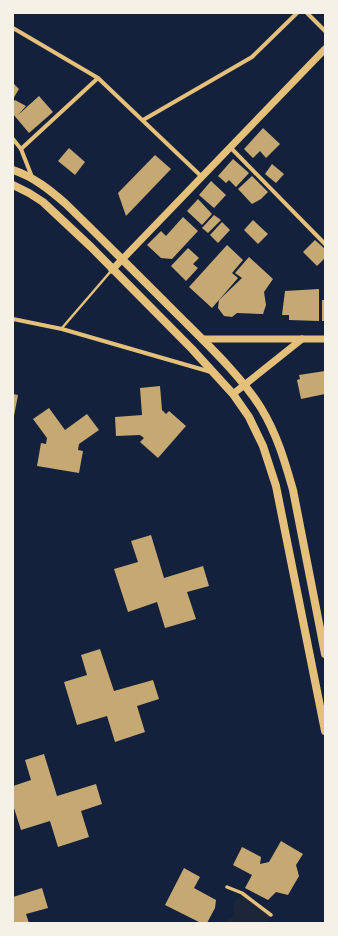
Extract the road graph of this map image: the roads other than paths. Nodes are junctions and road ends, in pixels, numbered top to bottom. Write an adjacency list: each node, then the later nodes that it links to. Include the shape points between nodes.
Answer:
1 (296, 13): 7 (street, via 252,57)
2 (307, 13): 4 (street)
3 (13, 28): 6 (street)
4 (325, 31)
5 (325, 48): 9 (street)
6 (98, 78): 7 (street); 10 (street)
7 (143, 120): 12 (street)
8 (13, 139): 10 (street)
9 (230, 147): 12 (street); 15 (street)
10 (21, 149): 13 (street)
11 (13, 170): 13 (main road)
12 (202, 177): 16 (street)
13 (33, 180): 16 (main road, via 66,204)
14 (13, 185): 17 (main road, via 43,202)
15 (325, 244)
16 (122, 260): 17 (street); 20 (main road)
17 (112, 270): 19 (lane); 23 (main road)
18 (13, 319): 19 (street)
19 (62, 329): 23 (street)
20 (202, 338): 21 (street); 24 (main road)
21 (302, 339): 22 (street); 24 (street)
22 (325, 339)
23 (213, 372): 25 (main road)
24 (244, 385): 25 (street); 26 (main road, via 269,423 286,466 298,513)
25 (233, 394): 27 (main road, via 258,432 271,467)
26 (325, 654)
27 (325, 731)
28 (227, 887): 29 (street, via 242,893)
29 (271, 915)

